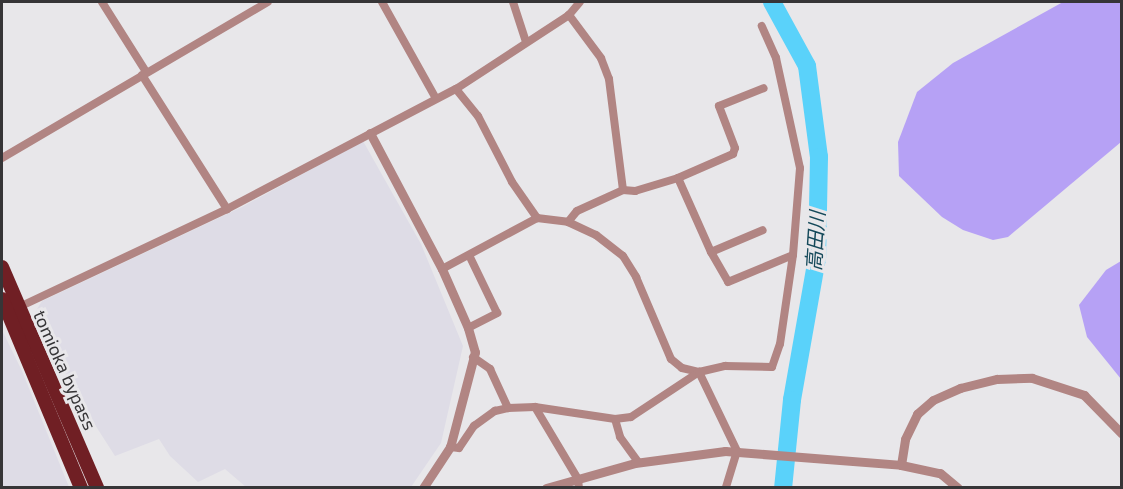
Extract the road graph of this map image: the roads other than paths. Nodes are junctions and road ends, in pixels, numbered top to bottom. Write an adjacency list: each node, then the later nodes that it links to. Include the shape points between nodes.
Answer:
1 (102, 2): 9 (street)
2 (268, 2): 9 (street)
3 (382, 2): 12 (street)
4 (513, 2): 8 (street)
5 (580, 2): 6 (street)
6 (569, 15): 8 (street); 16 (street, via 600,58 609,79)
7 (762, 26): 23 (street, via 776,58 800,168)
8 (525, 40): 11 (street)
9 (144, 73): 14 (street); 17 (street)
10 (764, 88): 15 (street, via 719,106 735,148 733,154)
11 (456, 89): 12 (street); 18 (street, via 478,117 512,182)
12 (435, 97): 13 (street)
13 (370, 133): 17 (street); 25 (street)
14 (2, 158)
15 (678, 178): 16 (street, via 635,191); 21 (street)
16 (623, 190): 19 (street, via 577,211)
17 (227, 209): 26 (street)
18 (537, 218): 19 (street); 22 (street)
19 (568, 222): 29 (street, via 596,235 623,256 636,277 670,359 682,368)
20 (763, 230): 21 (street)
21 (711, 252): 23 (street, via 728,282)
22 (469, 255): 25 (street); 27 (street, via 497,313)
23 (793, 255): 29 (street, via 780,344 772,367 725,366)
24 (2, 267): 26 (highway, tomioka bypass)
25 (442, 269): 27 (street)
26 (7, 306): 39 (highway, tomioka bypass); 40 (highway, tomioka bypass)
27 (468, 328): 28 (street)
28 (473, 357): 31 (street, via 480,358 490,369); 34 (street)
29 (699, 372): 32 (street, via 631,417); 35 (street)
30 (536, 407): 31 (street); 32 (street); 38 (street)
31 (508, 408): 34 (street, via 495,411 474,426 459,448)
32 (615, 419): 36 (street, via 620,437)
33 (1122, 434): 37 (street, via 1084,395 1032,378 997,379 960,387 933,400 917,414 905,439)
34 (450, 447): 41 (street)
35 (737, 451): 36 (street, via 685,453); 37 (street); 43 (street)
36 (638, 462): 38 (street)
37 (901, 465): 44 (street, via 940,473)
38 (578, 483): 42 (street)
39 (81, 488)
40 (97, 488)
41 (423, 488)
42 (546, 488)
43 (726, 488)
44 (958, 488)

